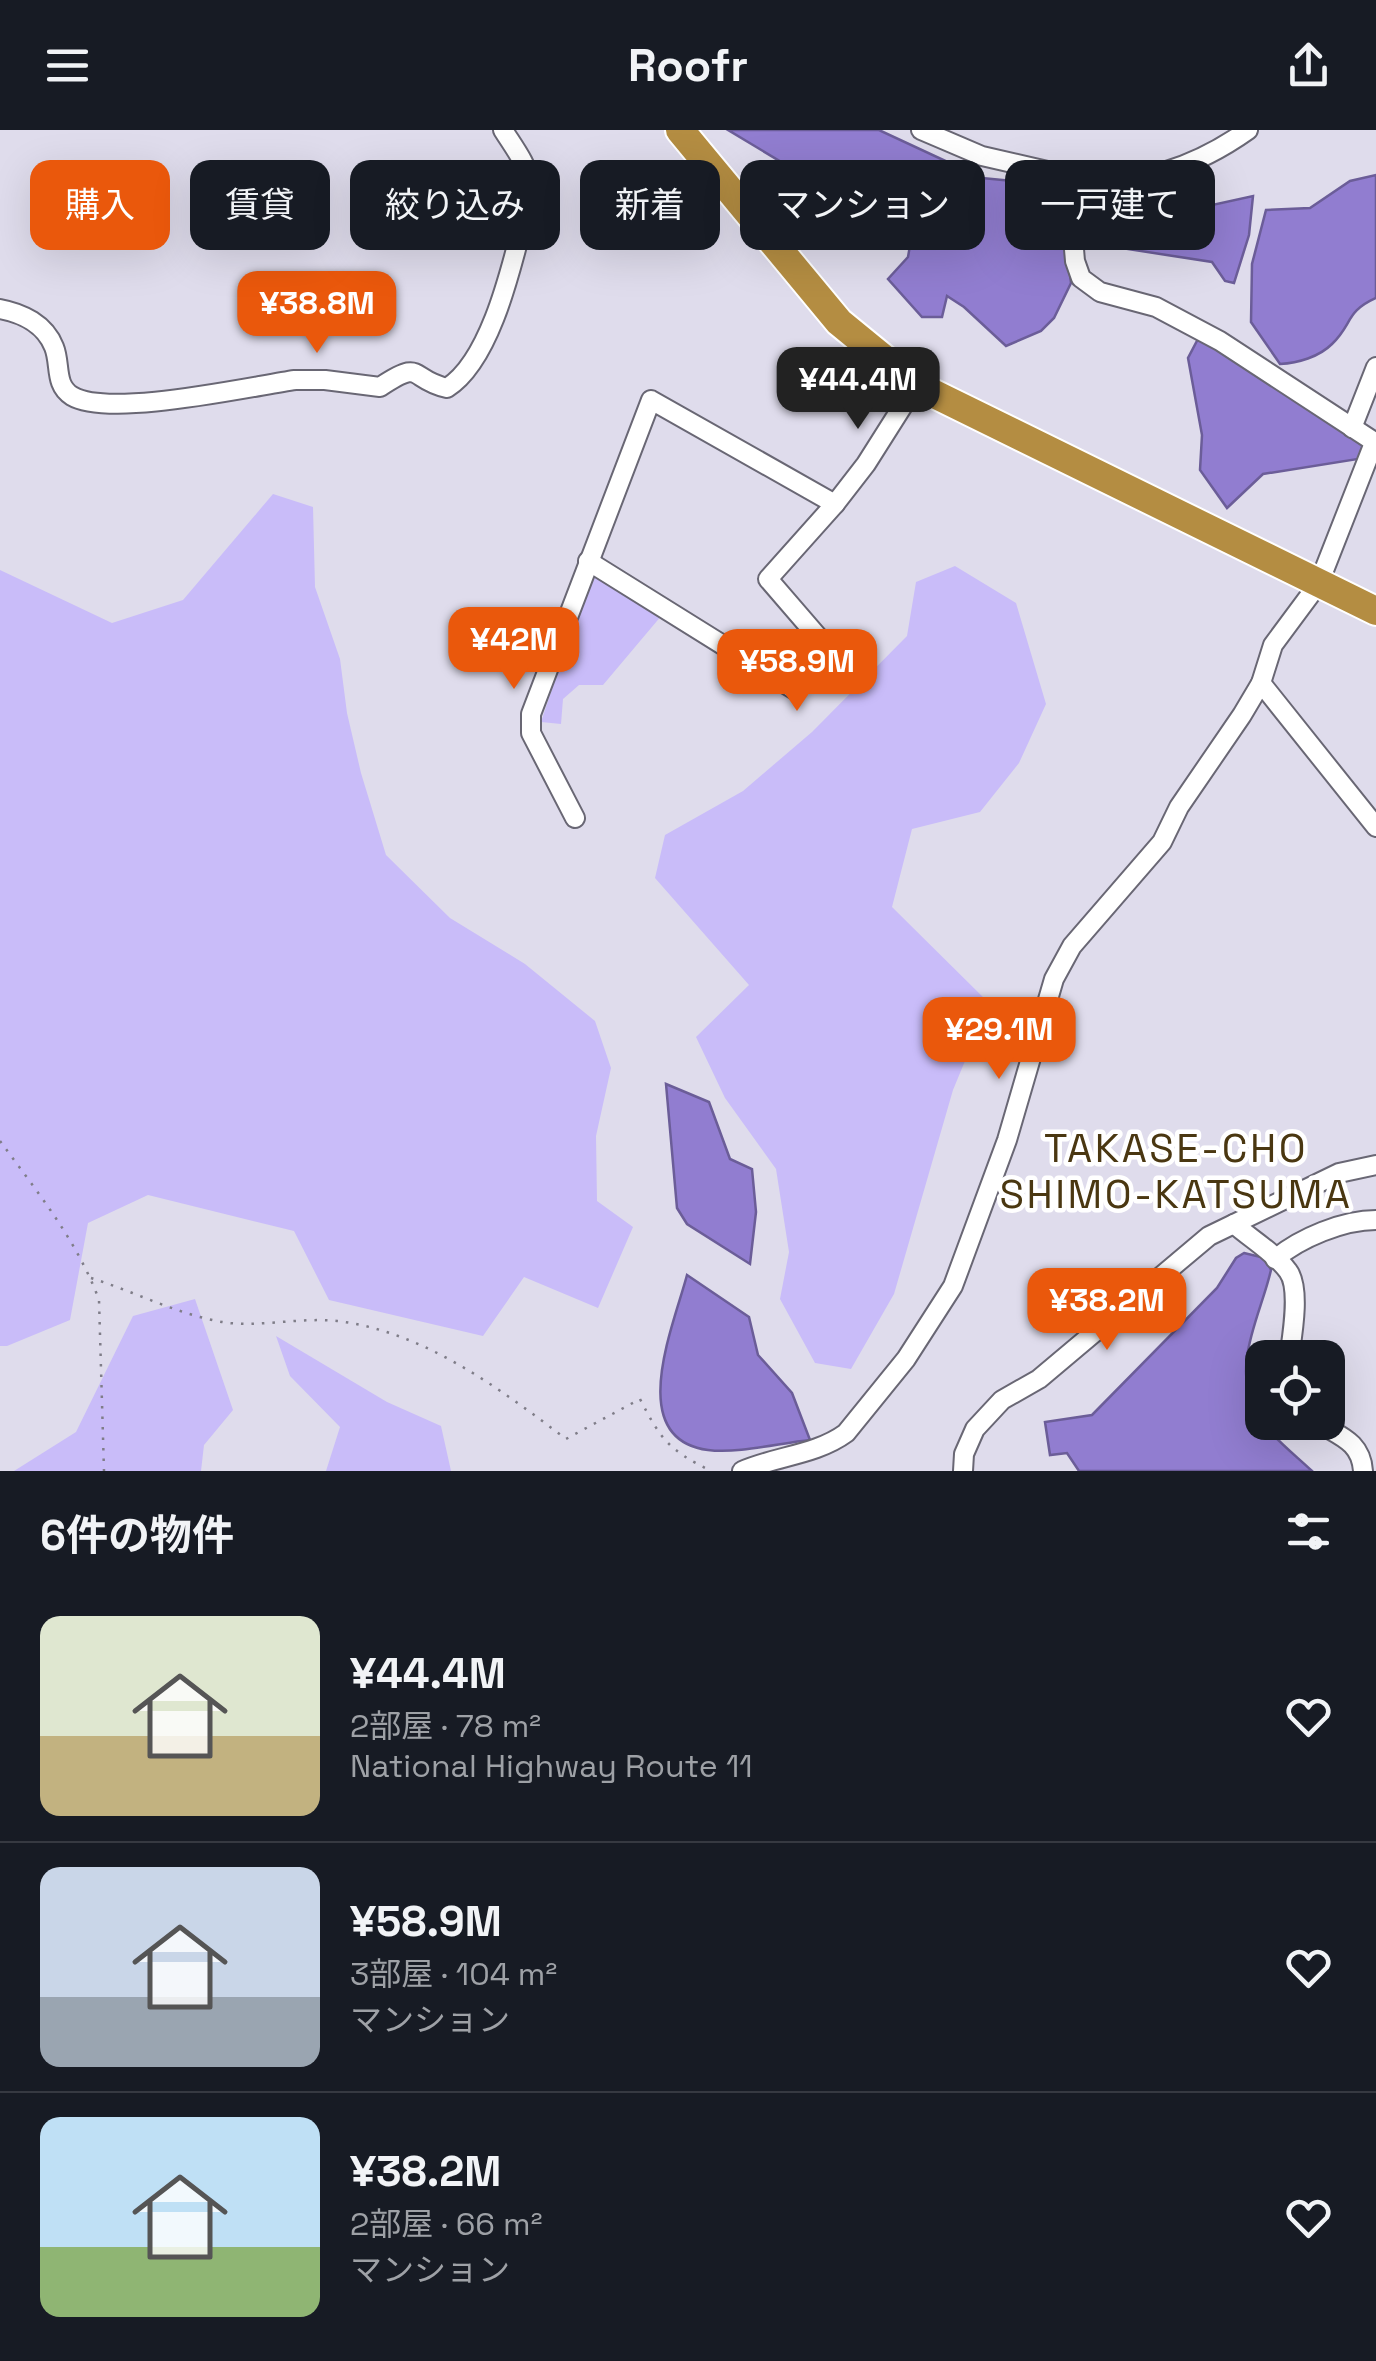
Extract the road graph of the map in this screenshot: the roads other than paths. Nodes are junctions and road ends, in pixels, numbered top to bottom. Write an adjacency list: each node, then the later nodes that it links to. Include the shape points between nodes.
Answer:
1 (502, 130): 8 (street, via 532,186 511,271 486,334 470,366 448,388 414,370 380,388 295,380 108,405 73,397 43,331 24,314)
2 (680, 130): 10 (highway, via 838,322)
3 (920, 130): 6 (street)
4 (1248, 130): 5 (street)
5 (1199, 160)
6 (1005, 161)
7 (1074, 250): 11 (street, via 1081,278 1100,292 1178,318)
8 (0, 309)
9 (1376, 367): 11 (street)
10 (916, 385): 13 (street); 15 (highway)
11 (1352, 428): 12 (street)
12 (1375, 443): 15 (street)
13 (835, 504): 14 (street, via 652,400); 14 (street, via 768,579 830,652 796,690)
14 (588, 561): 18 (street, via 531,714 531,733)
15 (1319, 583): 16 (highway); 17 (street, via 1274,645)
16 (1376, 611)
17 (1260, 682): 19 (street); 26 (street, via 1162,842 1072,946 1054,979 1007,1140 953,1286 927,1330 846,1434 829,1446)
18 (575, 818)
19 (1376, 827)
20 (1376, 1166): 22 (street, via 1340,1173)
21 (1376, 1220): 23 (street, via 1341,1226)
22 (1234, 1224): 23 (street); 27 (street, via 1209,1236 1039,1380 1002,1400 975,1429)
23 (1275, 1259): 24 (street, via 1294,1287)
24 (1290, 1340)
25 (1345, 1436): 28 (street)
26 (742, 1471)
27 (963, 1471)
28 (1363, 1471)

